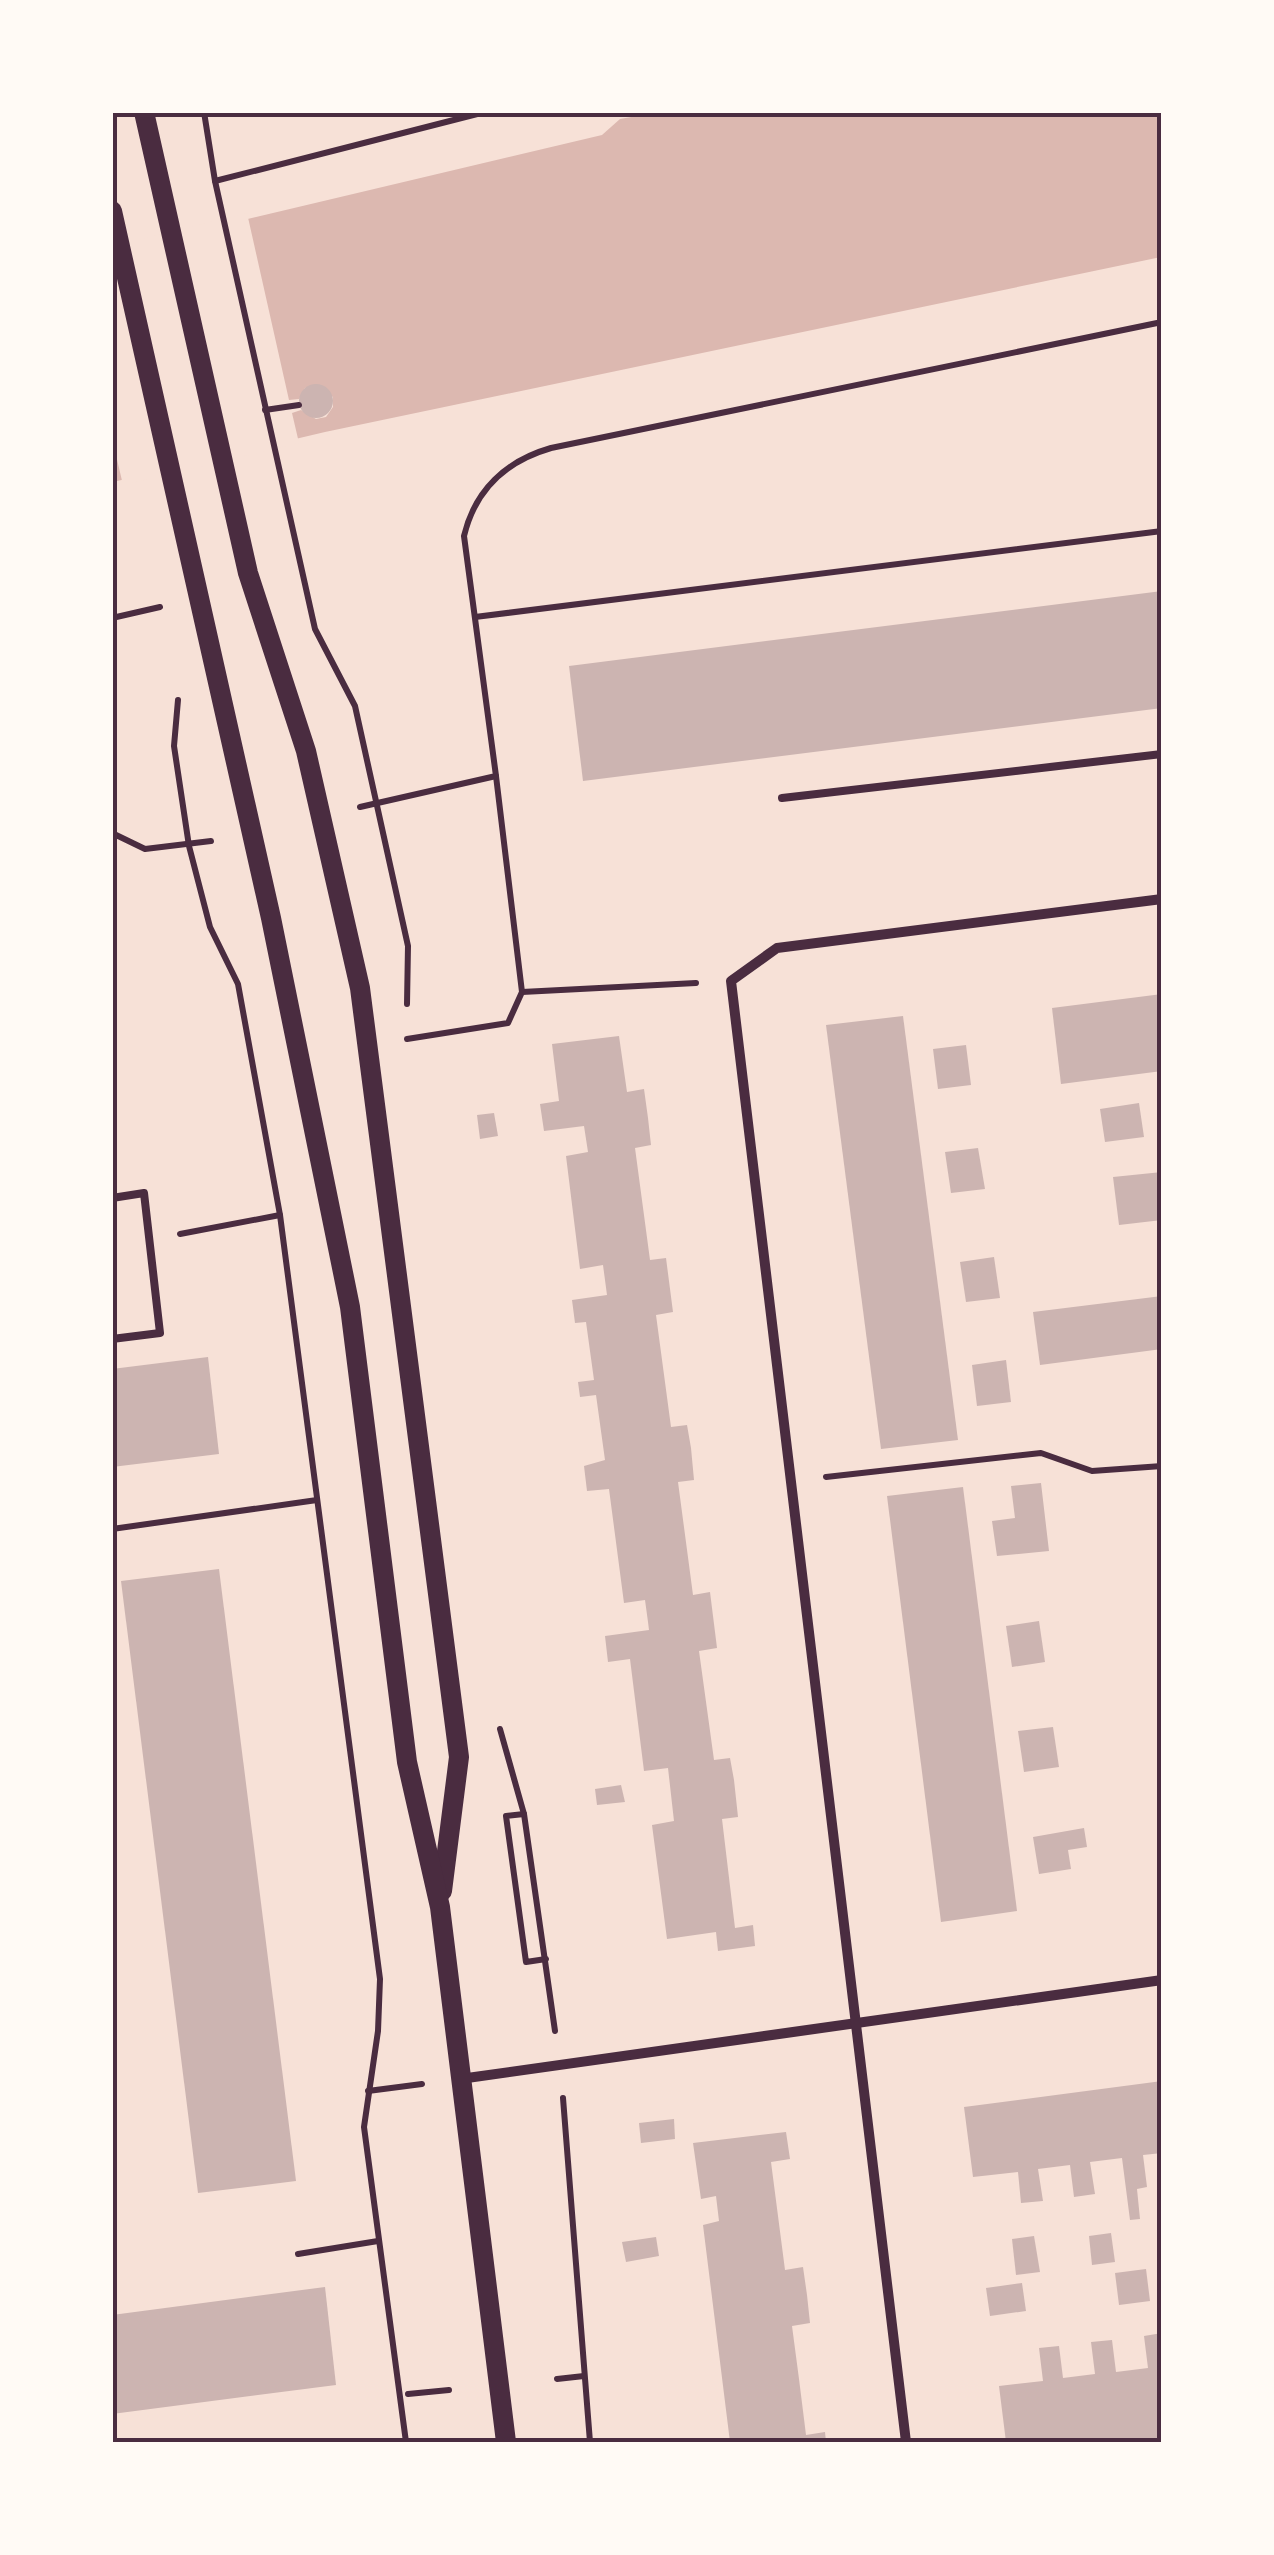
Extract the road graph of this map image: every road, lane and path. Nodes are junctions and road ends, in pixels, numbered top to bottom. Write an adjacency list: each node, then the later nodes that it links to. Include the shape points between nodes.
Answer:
1 (144, 112): 34 (main road, via 248,573 306,751 360,988 459,1756)
2 (204, 112): 4 (path)
3 (485, 112): 4 (path)
4 (215, 181): 8 (path)
5 (112, 211): 34 (main road, via 312,1107 350,1307 407,1762)
6 (1162, 322): 12 (path, via 533,454 500,472 468,518 464,536)
7 (299, 404): 8 (path)
8 (266, 410): 9 (path)
9 (280, 471)
10 (1162, 531): 12 (path)
11 (171, 605): 13 (path)
12 (475, 617): 16 (path)
13 (112, 618)
14 (178, 694): 20 (path, via 174,746)
15 (1162, 754): 17 (lane)
16 (496, 776): 18 (path); 23 (path)
17 (782, 798)
18 (377, 803)
19 (112, 833): 20 (path, via 145,850)
20 (188, 846): 26 (path, via 210,927 238,984)
21 (1162, 899): 22 (street, via 777,948)
22 (731, 981): 23 (path); 30 (street)
23 (522, 992): 24 (path, via 508,1023)
24 (406, 1040)
25 (112, 1198): 27 (lane, via 144,1194)
26 (280, 1215): 27 (path); 31 (path)
27 (149, 1240): 28 (lane, via 160,1333)
28 (112, 1340)
29 (1162, 1466): 30 (path, via 1092,1471 1041,1453)
30 (790, 1482): 37 (street)
31 (317, 1500): 32 (path); 40 (path, via 380,1979)
32 (112, 1529)
33 (524, 1814): 35 (path, via 506,1816 526,1962)
34 (440, 1907): 39 (main road)
35 (546, 1959)
36 (1162, 1980): 37 (street)
37 (853, 2024): 38 (street); 50 (street)
38 (560, 2065): 39 (street); 43 (path)
39 (460, 2078): 40 (path); 48 (main road)
40 (368, 2091): 41 (path, via 364,2127)
41 (378, 2241): 42 (path); 47 (path)
42 (298, 2254)
43 (584, 2376): 44 (path); 49 (path)
44 (557, 2379)
45 (449, 2390): 46 (path)
46 (408, 2394)
47 (406, 2442)
48 (506, 2442)
49 (590, 2442)
50 (906, 2442)

